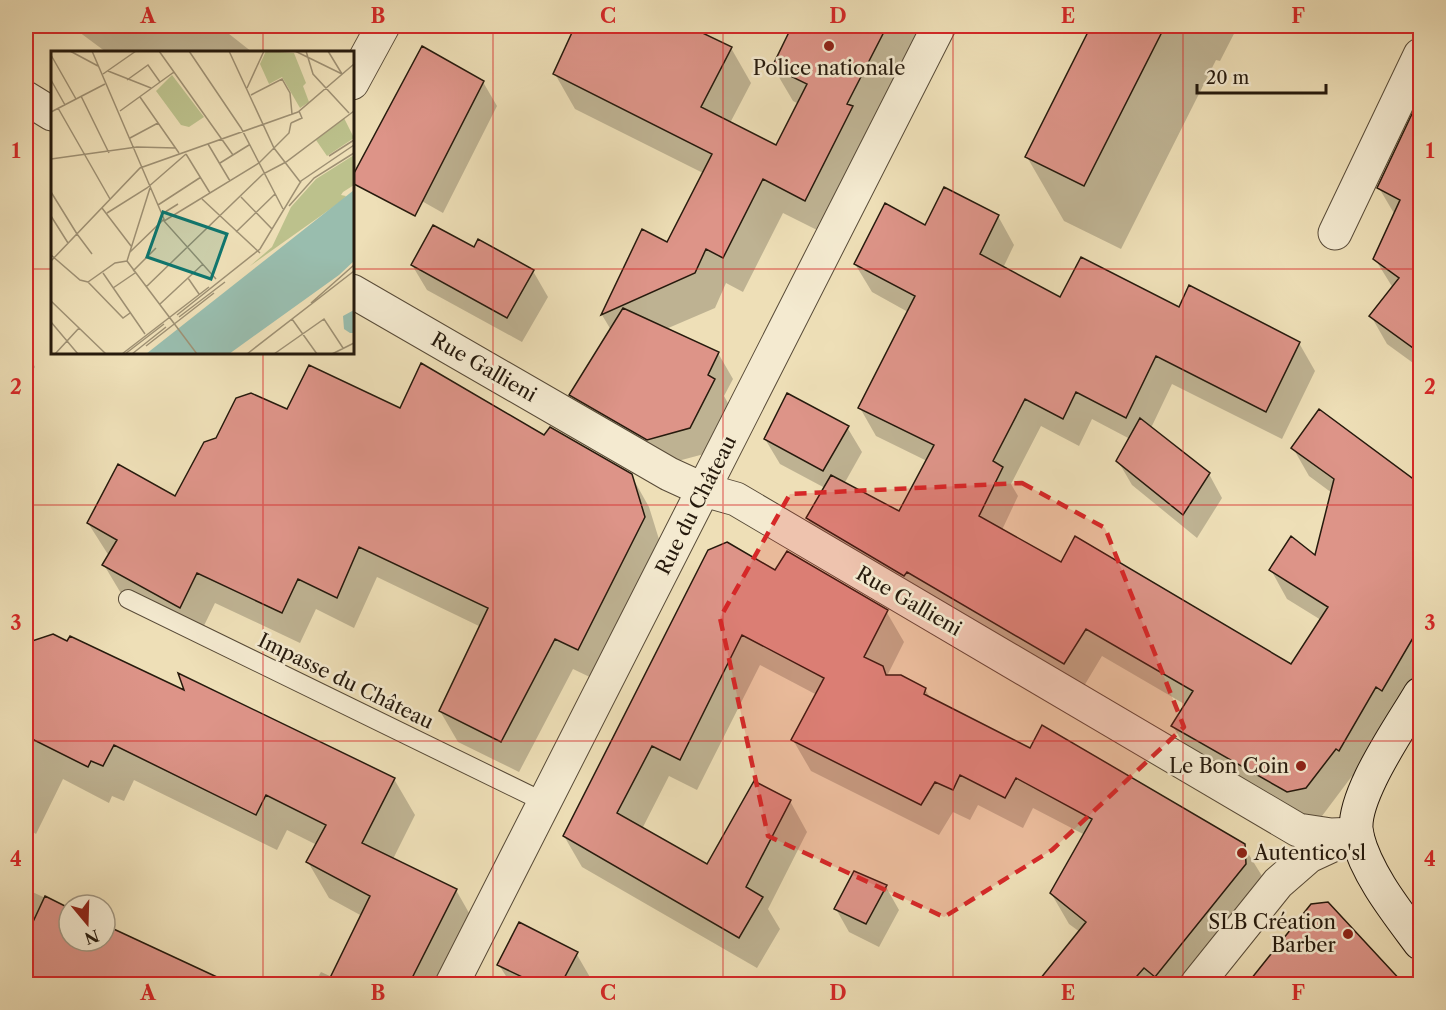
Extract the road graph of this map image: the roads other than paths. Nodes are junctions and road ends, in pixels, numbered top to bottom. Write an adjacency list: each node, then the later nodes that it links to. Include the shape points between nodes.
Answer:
1 (383, 26): 4 (street)
2 (939, 26): 9 (street, Rue du Château)
3 (1420, 55): 7 (street)
4 (354, 79)
5 (26, 98): 6 (street)
6 (51, 113)
7 (1335, 233)
8 (354, 292): 9 (street, Rue Gallieni, via 669,474)
9 (704, 490): 12 (street, Rue du Château); 13 (street, Rue Gallieni, via 736,499 1298,830)
10 (128, 599): 12 (lane, Impasse du Château)
11 (1420, 694): 13 (street, via 1369,781 1359,807)
12 (544, 802): 15 (street, Rue du Château)
13 (1357, 834): 14 (street, via 1372,871); 16 (street, via 1309,856 1278,883)
14 (1420, 943)
15 (452, 984)
16 (1197, 984)

